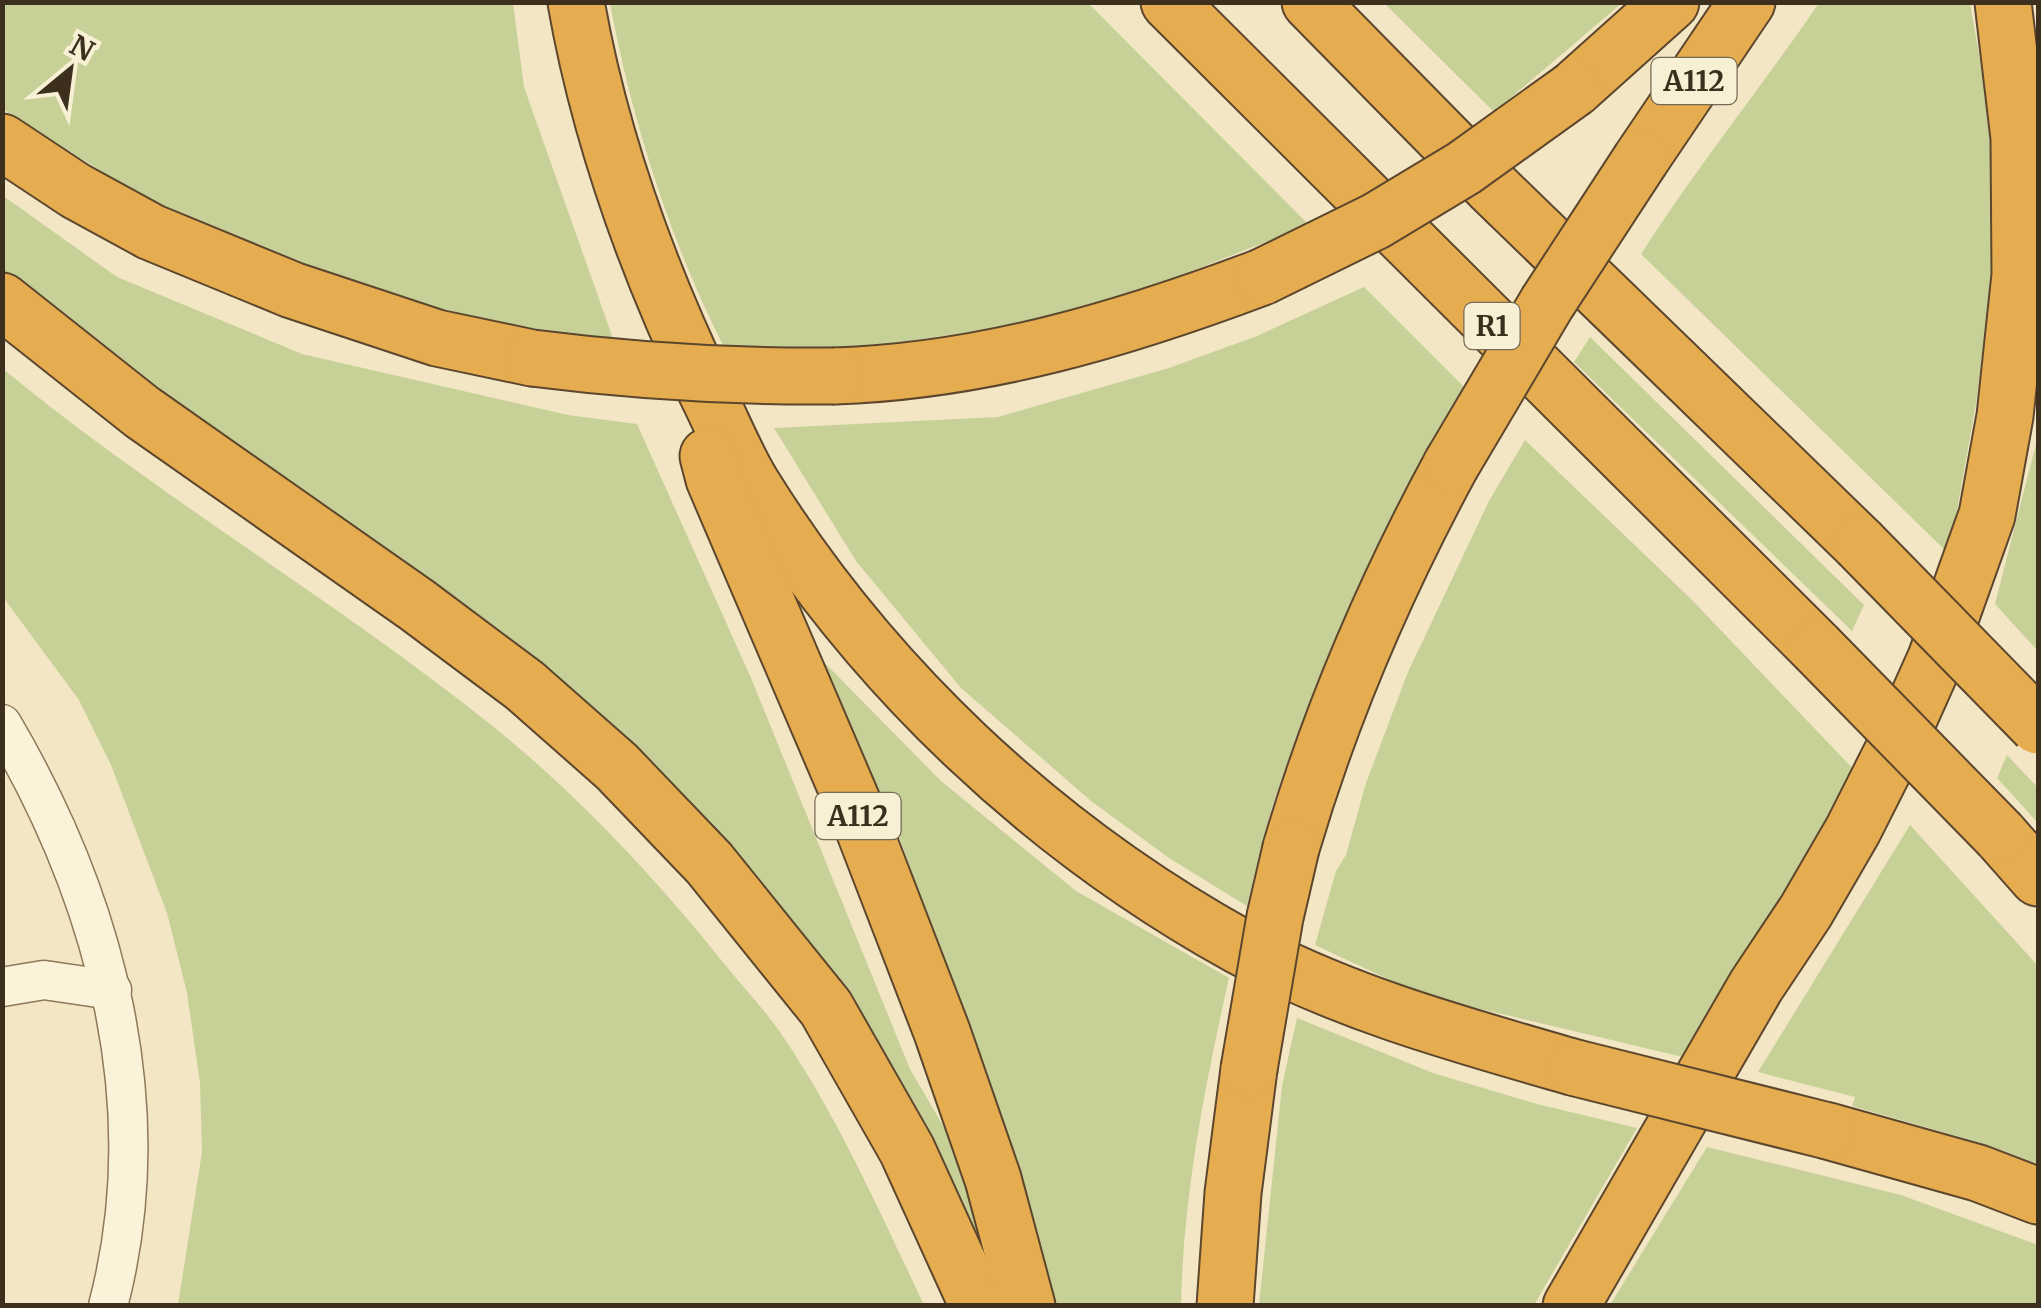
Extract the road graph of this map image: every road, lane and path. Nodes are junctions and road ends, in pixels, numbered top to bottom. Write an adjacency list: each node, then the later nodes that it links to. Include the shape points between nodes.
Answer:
1 (576, 2): 9 (highway, A112, via 610,150)
2 (1170, 2): 12 (highway, R1, bridge)
3 (1310, 2): 11 (highway, bridge)
4 (1671, 2): 7 (highway, bridge, via 1574,89 1450,176 1262,277 1124,327 1018,354 870,375 636,371 437,338 292,290 152,232)
5 (1747, 2): 19 (highway, A112, bridge, via 1546,303 1404,552 1353,672 1310,784 1275,917 1249,1068)
6 (2004, 2): 20 (highway, via 2018,138 2020,275 2006,416 1982,528 1936,658 1853,830)
7 (2, 142)
8 (2, 301): 17 (highway, via 142,412 524,685 617,768 708,863 826,1008 907,1150)
9 (678, 332): 15 (highway, bridge, via 751,482 837,604 926,710 1130,880 1241,947 1410,1018 1978,1173); 18 (highway, A112, via 714,479 863,827 942,1032 993,1179)
10 (2, 724): 14 (street, via 67,850)
11 (2038, 726)
12 (2038, 878)
13 (2, 987): 14 (street, via 44,980)
14 (112, 990): 16 (street, via 130,1147)
15 (2038, 1196)
16 (109, 1304)
17 (978, 1306)
18 (1027, 1306)
19 (1225, 1306)
20 (1571, 1306)

